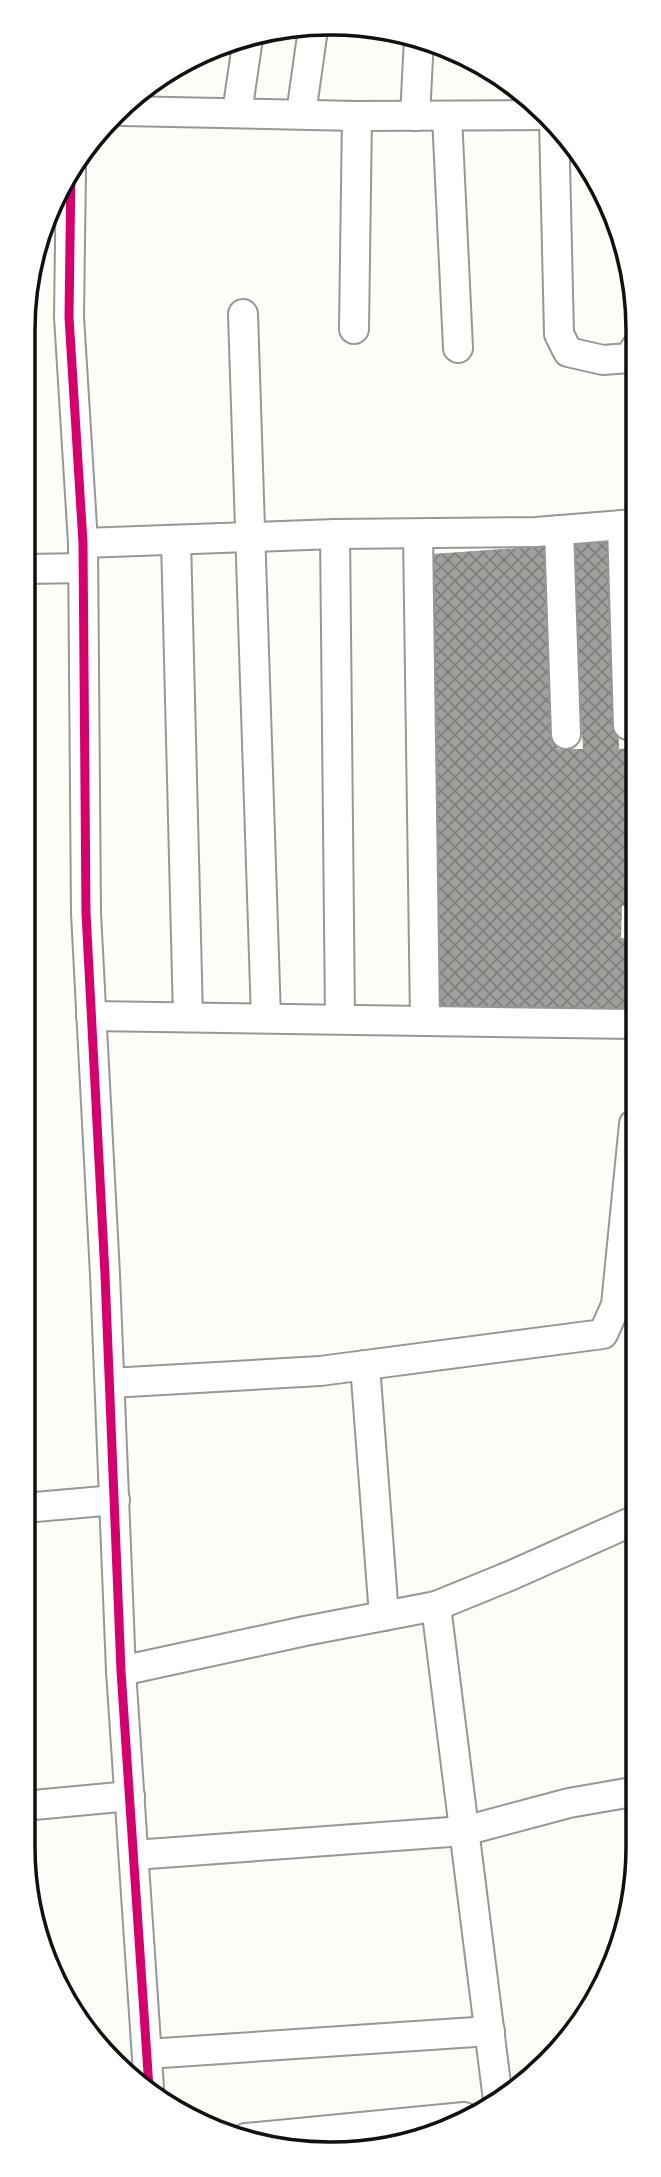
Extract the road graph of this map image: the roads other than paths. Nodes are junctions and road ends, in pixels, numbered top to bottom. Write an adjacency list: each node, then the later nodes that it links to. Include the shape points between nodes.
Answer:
1 (312, 36): 7 (street)
2 (247, 47): 6 (street)
3 (418, 49): 9 (street)
4 (525, 108): 10 (street)
5 (133, 111): 6 (street)
6 (237, 113): 7 (street)
7 (300, 114): 8 (street)
8 (357, 116): 9 (street); 14 (street)
9 (415, 116): 10 (street)
10 (447, 116): 15 (street)
11 (554, 138): 16 (street, via 559,334 568,352 604,360)
12 (71, 190): 23 (street, via 69,317)
13 (243, 314): 21 (street)
14 (354, 329)
15 (458, 348)
16 (626, 358)
17 (626, 525): 18 (street)
18 (559, 530): 20 (street); 25 (street)
19 (335, 534): 20 (street); 21 (street); 29 (street)
20 (418, 534): 30 (street)
21 (251, 537): 22 (street); 28 (street)
22 (176, 540): 23 (street); 27 (street)
23 (83, 556): 24 (street); 26 (street)
24 (35, 567)
25 (566, 734)
26 (91, 1016): 27 (street); 34 (street)
27 (188, 1017): 28 (street)
28 (266, 1018): 29 (street)
29 (340, 1019): 30 (street)
30 (425, 1020): 31 (street)
31 (626, 1024)
32 (626, 1204): 33 (street, via 616,1305 604,1334)
33 (365, 1365): 34 (street); 39 (street)
34 (110, 1383): 35 (street)
35 (115, 1500): 36 (street); 40 (street)
36 (35, 1507)
37 (626, 1524): 38 (street)
38 (436, 1606): 39 (street); 44 (street)
39 (384, 1616): 40 (street)
40 (121, 1671): 42 (street)
41 (626, 1793): 44 (street)
42 (130, 1796): 43 (street); 45 (street)
43 (35, 1805)
44 (464, 1831): 45 (street); 46 (street)
45 (134, 1855): 47 (street)
46 (490, 2031): 47 (street); 49 (street)
47 (147, 2054): 48 (street)
48 (148, 2079)
49 (497, 2091)
50 (447, 2119): 51 (street)
51 (271, 2136)

